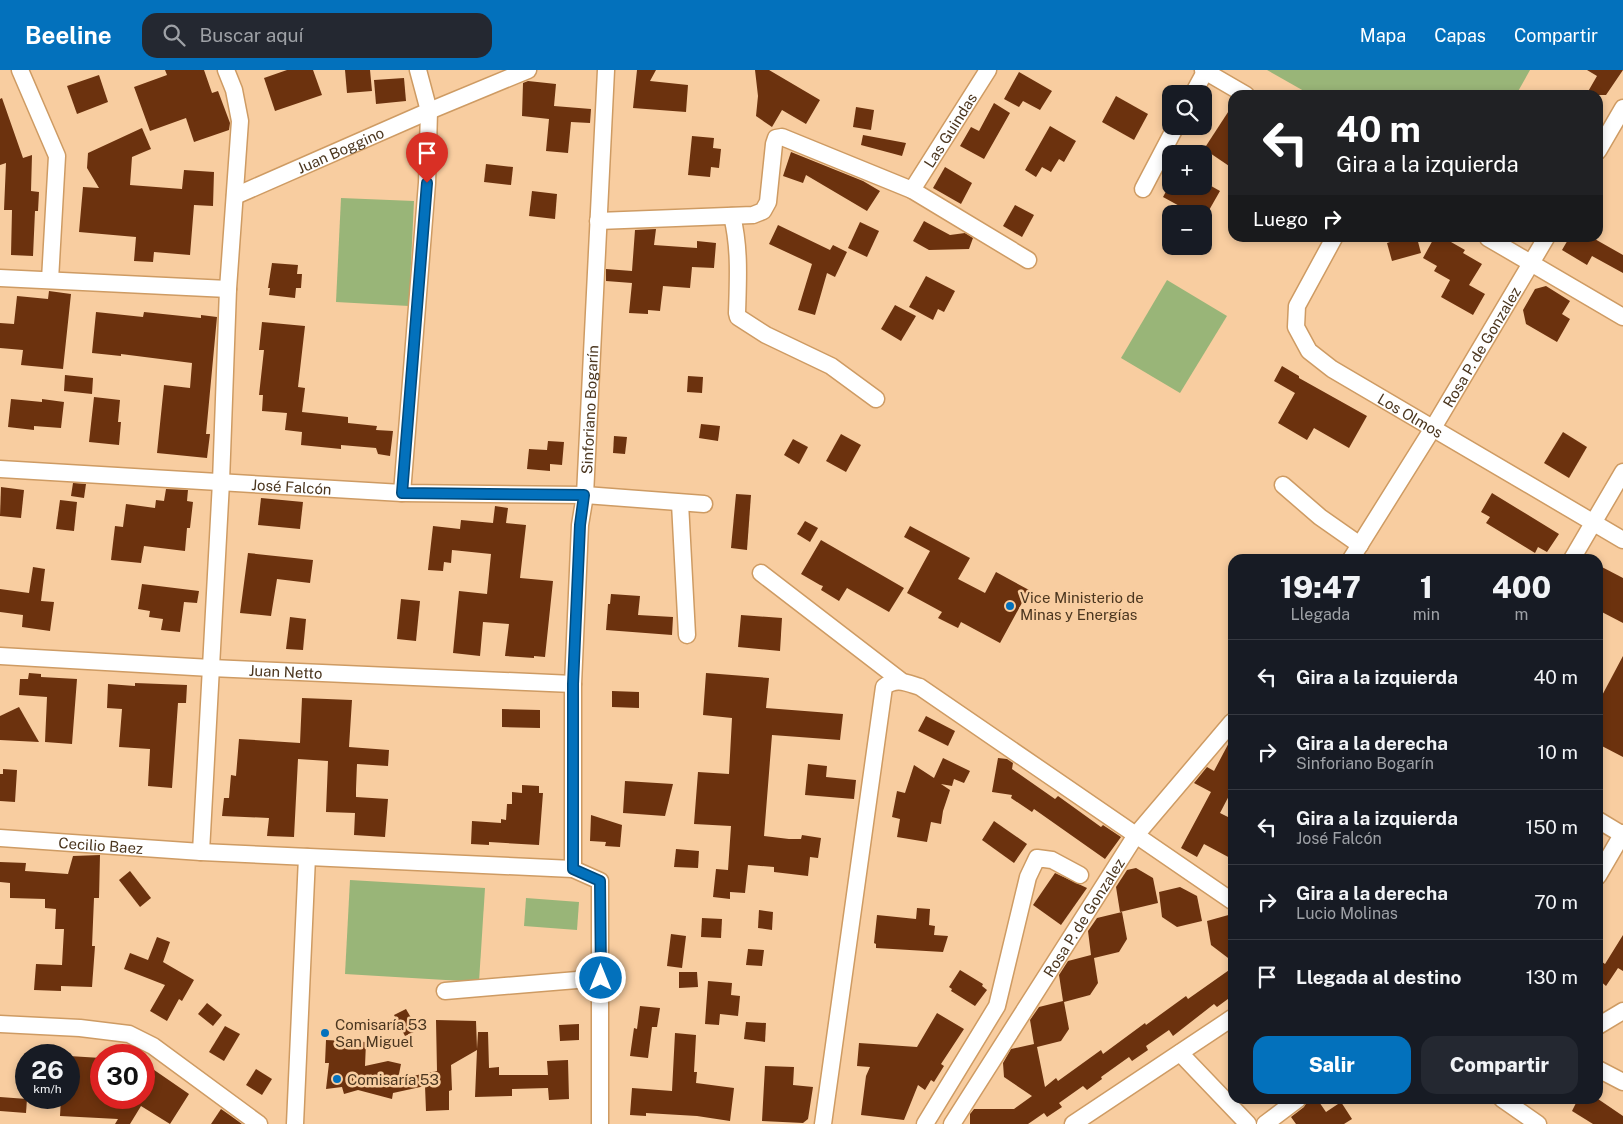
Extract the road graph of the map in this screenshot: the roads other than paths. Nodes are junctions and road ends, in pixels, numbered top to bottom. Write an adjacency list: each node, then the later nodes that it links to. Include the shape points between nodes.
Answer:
1 (20, 70): 25 (street, via 57,156)
2 (226, 70): 16 (street, via 240,121)
3 (418, 70): 11 (street)
4 (528, 70): 11 (street, Juan Boggino)
5 (606, 70): 18 (street, Sinforiano Bogarín)
6 (988, 70): 15 (street, Las Guindas)
7 (1205, 70): 8 (street); 9 (street)
8 (1198, 85)
9 (1238, 90)
10 (1623, 108): 13 (street)
11 (430, 111): 16 (street, Juan Boggino); 34 (street)
12 (1171, 135): 14 (street)
13 (1603, 142)
14 (1143, 189)
15 (912, 190): 17 (street, via 782,137 776,138 774,144 768,202 763,211); 22 (street)
16 (235, 196): 26 (street)
17 (732, 216): 18 (street); 28 (street, via 739,258 738,317 831,366)
18 (598, 220): 35 (street, Sinforiano Bogarín)
19 (1332, 242): 29 (street, Los Olmos, via 1297,306 1296,327 1309,351 1332,370)
20 (1495, 242): 23 (street)
21 (1544, 242): 23 (street, Rosa P. de Gonzalez)
22 (1028, 260)
23 (1531, 263): 27 (street); 29 (street, Rosa P. de Gonzalez)
24 (0, 278): 25 (street)
25 (50, 280): 26 (street)
26 (228, 289): 32 (street)
27 (1623, 317)
28 (876, 399)
29 (1433, 428): 38 (street, Los Olmos); 40 (street, Rosa P. de Gonzalez)
30 (0, 469): 32 (street, José Falcón)
31 (1623, 472): 38 (street)
32 (220, 482): 34 (street, José Falcón); 45 (street)
33 (1283, 485): 40 (street)
34 (402, 493): 35 (street, José Falcón)
35 (584, 495): 36 (street, José Falcón); 47 (street, Sinforiano Bogarín)
36 (680, 503): 37 (street, José Falcón); 43 (street)
37 (704, 504)
38 (1594, 522): 39 (street, Los Olmos); 41 (street)
39 (1623, 540)
40 (1356, 552)
41 (1575, 554)
42 (761, 573): 46 (street)
43 (687, 635)
44 (0, 656): 45 (street, Juan Netto)
45 (211, 668): 47 (street, Juan Netto); 53 (street)
46 (900, 680): 51 (street, via 920,687); 75 (street, via 884,687)
47 (573, 684): 56 (street, Sinforiano Bogarín)
48 (1228, 727): 51 (street, Rosa P. de Gonzalez)
49 (1603, 823): 50 (street)
50 (1623, 834): 55 (street)
51 (1136, 835): 58 (street); 77 (street, Rosa P. de Gonzalez)
52 (0, 838): 53 (street, Cecilio Baez)
53 (201, 852): 54 (street, Cecilio Baez)
54 (307, 857): 56 (street, Cecilio Baez); 73 (street)
55 (1603, 868)
56 (573, 869): 59 (street, via 600,881)
57 (1080, 875): 76 (street, via 1052,860 1037,858 1028,877 997,1006)
58 (1228, 898)
59 (601, 978): 60 (street); 74 (street)
60 (445, 991)
61 (1623, 1011): 63 (street)
62 (1228, 1021): 65 (street)
63 (1603, 1023)
64 (0, 1024): 72 (street, via 129,1034 153,1046)
65 (1180, 1053): 68 (street); 78 (street)
66 (1603, 1072): 67 (street)
67 (1623, 1082)
68 (1228, 1103)
69 (1229, 1104): 79 (street)
70 (1291, 1104): 80 (street)
71 (1509, 1104): 81 (street)
72 (259, 1124)
73 (295, 1124)
74 (600, 1124)
75 (823, 1124)
76 (925, 1124)
77 (952, 1124)
78 (1073, 1124)
79 (1248, 1124)
80 (1265, 1124)
81 (1538, 1124)

